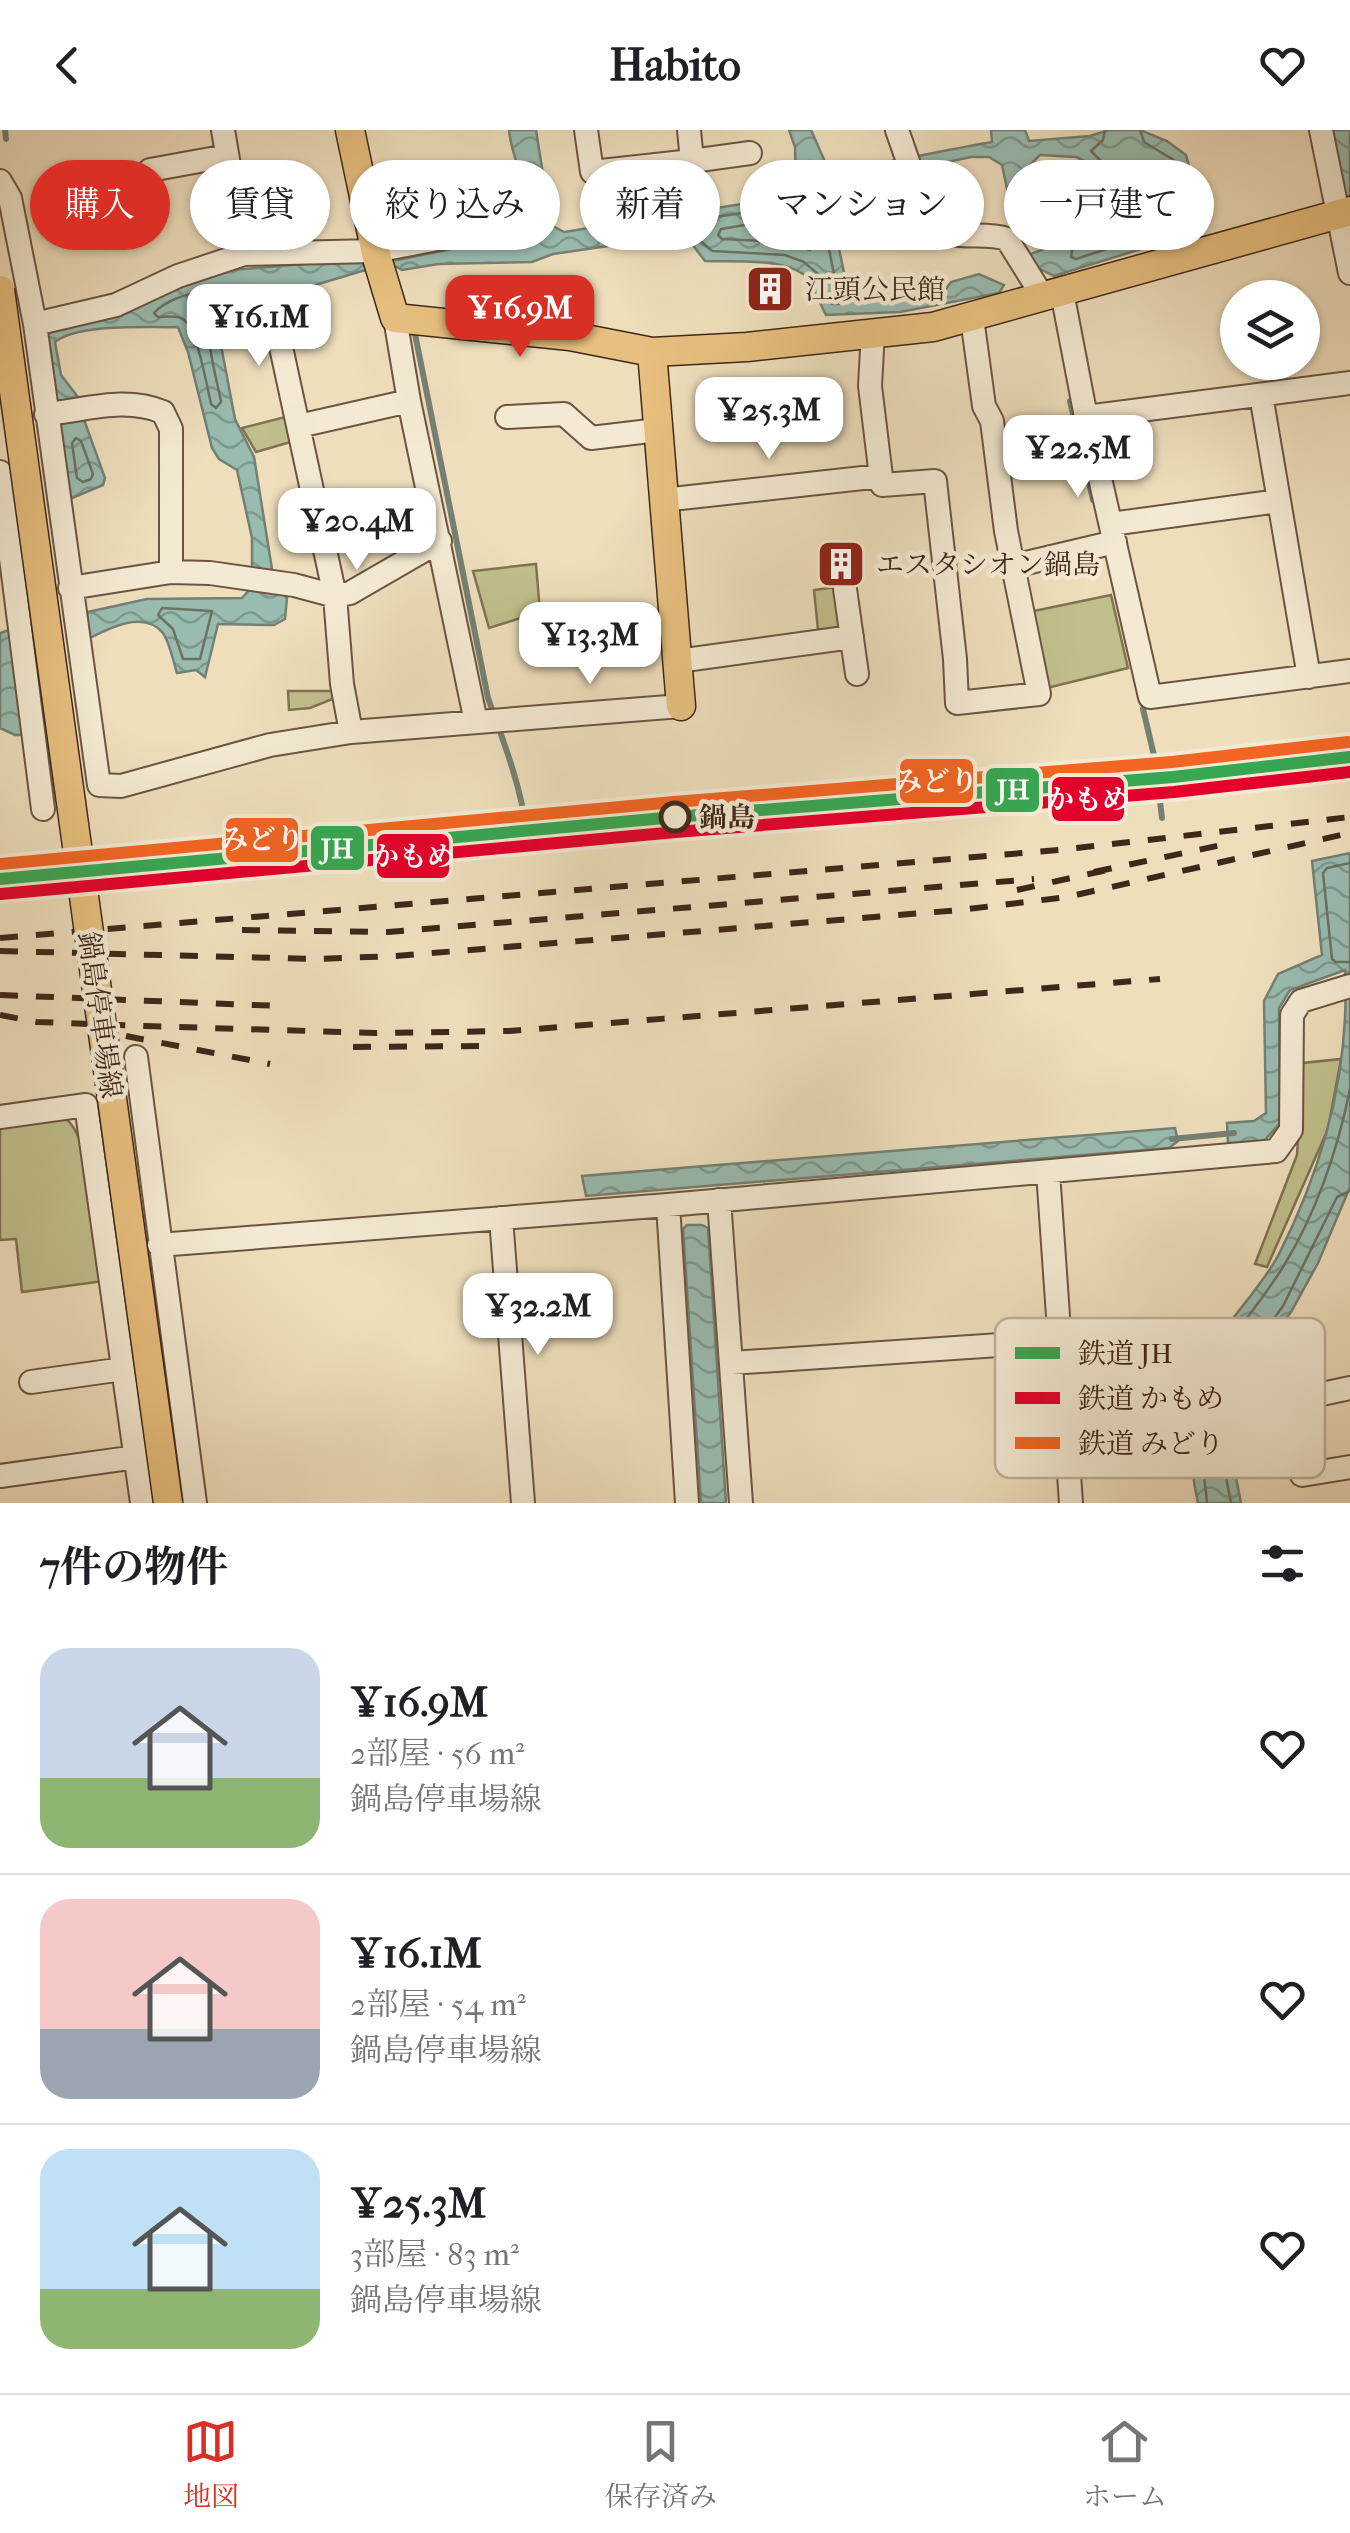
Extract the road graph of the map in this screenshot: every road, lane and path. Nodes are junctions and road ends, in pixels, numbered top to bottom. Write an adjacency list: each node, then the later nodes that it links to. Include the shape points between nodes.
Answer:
1 (223, 130): 8 (street)
2 (350, 130): 16 (main road)
3 (586, 130): 9 (street)
4 (689, 130): 10 (street)
5 (897, 130): 19 (street, via 934,227 1008,239)
6 (1321, 130): 13 (street)
7 (750, 153): 10 (street)
8 (227, 156): 11 (street); 15 (street)
9 (590, 160)
10 (692, 160)
11 (170, 166)
12 (0, 181): 23 (street, via 10,198)
13 (1345, 212): 17 (street); 19 (main road)
14 (414, 250): 16 (street)
15 (244, 254): 16 (street); 23 (street, via 116,305)
16 (378, 261): 21 (main road)
17 (1350, 272)
18 (0, 290): 76 (main road, 鍋島停車場線, bridge)
19 (1052, 294): 22 (main road); 31 (street)
20 (272, 301): 32 (street)
21 (396, 318): 25 (main road, via 570,336); 28 (street)
22 (972, 318): 24 (main road); 37 (street, via 1039,694 957,703 934,481 882,485)
23 (35, 324): 29 (street)
24 (873, 332): 25 (main road); 37 (street, via 870,386)
25 (652, 352): 33 (main road)
26 (1350, 383): 27 (street)
27 (1261, 395): 31 (street); 39 (street)
28 (409, 401): 32 (street); 41 (street)
29 (49, 414): 43 (street, via 109,403 164,412 170,429); 44 (street)
30 (508, 418): 33 (street, via 564,414 591,438)
31 (1086, 418): 34 (street)
32 (298, 426): 46 (street)
33 (658, 430): 38 (main road)
34 (1092, 443): 35 (street); 40 (street)
35 (1014, 458)
36 (0, 472): 55 (street)
37 (880, 476): 38 (street)
38 (662, 500): 48 (main road)
39 (1279, 501): 40 (street); 51 (street)
40 (1113, 533): 42 (street); 51 (street, via 1150,697)
41 (440, 542): 46 (street, via 350,594); 53 (street)
42 (1026, 563)
43 (170, 572): 44 (street); 46 (street)
44 (70, 588): 54 (street, via 99,786)
45 (845, 589): 47 (street)
46 (335, 596): 54 (street)
47 (852, 637): 48 (street); 50 (street)
48 (678, 660): 52 (main road)
49 (1350, 671): 51 (street)
50 (857, 674)
51 (1309, 677)
52 (682, 706): 53 (street)
53 (489, 721): 54 (street)
54 (351, 732)
55 (43, 810)
56 (1344, 987): 59 (street, via 1301,1001 1292,1015 1292,1130 1276,1150)
57 (136, 1057): 63 (street)
58 (0, 1117): 67 (street, via 86,1106)
59 (1048, 1172): 60 (street); 64 (street)
60 (714, 1200): 61 (street); 66 (street)
61 (672, 1204): 62 (street); 79 (street)
62 (501, 1218): 63 (street); 78 (street)
63 (160, 1245): 77 (street)
64 (1058, 1318)
65 (995, 1345): 66 (street)
66 (730, 1363): 80 (street)
67 (123, 1369): 68 (street); 71 (street)
68 (31, 1382)
69 (1350, 1388): 70 (street)
70 (1325, 1393)
71 (136, 1457): 74 (street); 75 (street)
72 (1350, 1467): 73 (street)
73 (1325, 1471)
74 (0, 1476)
75 (142, 1503)
76 (168, 1503)
77 (196, 1503)
78 (523, 1503)
79 (686, 1503)
80 (740, 1503)

